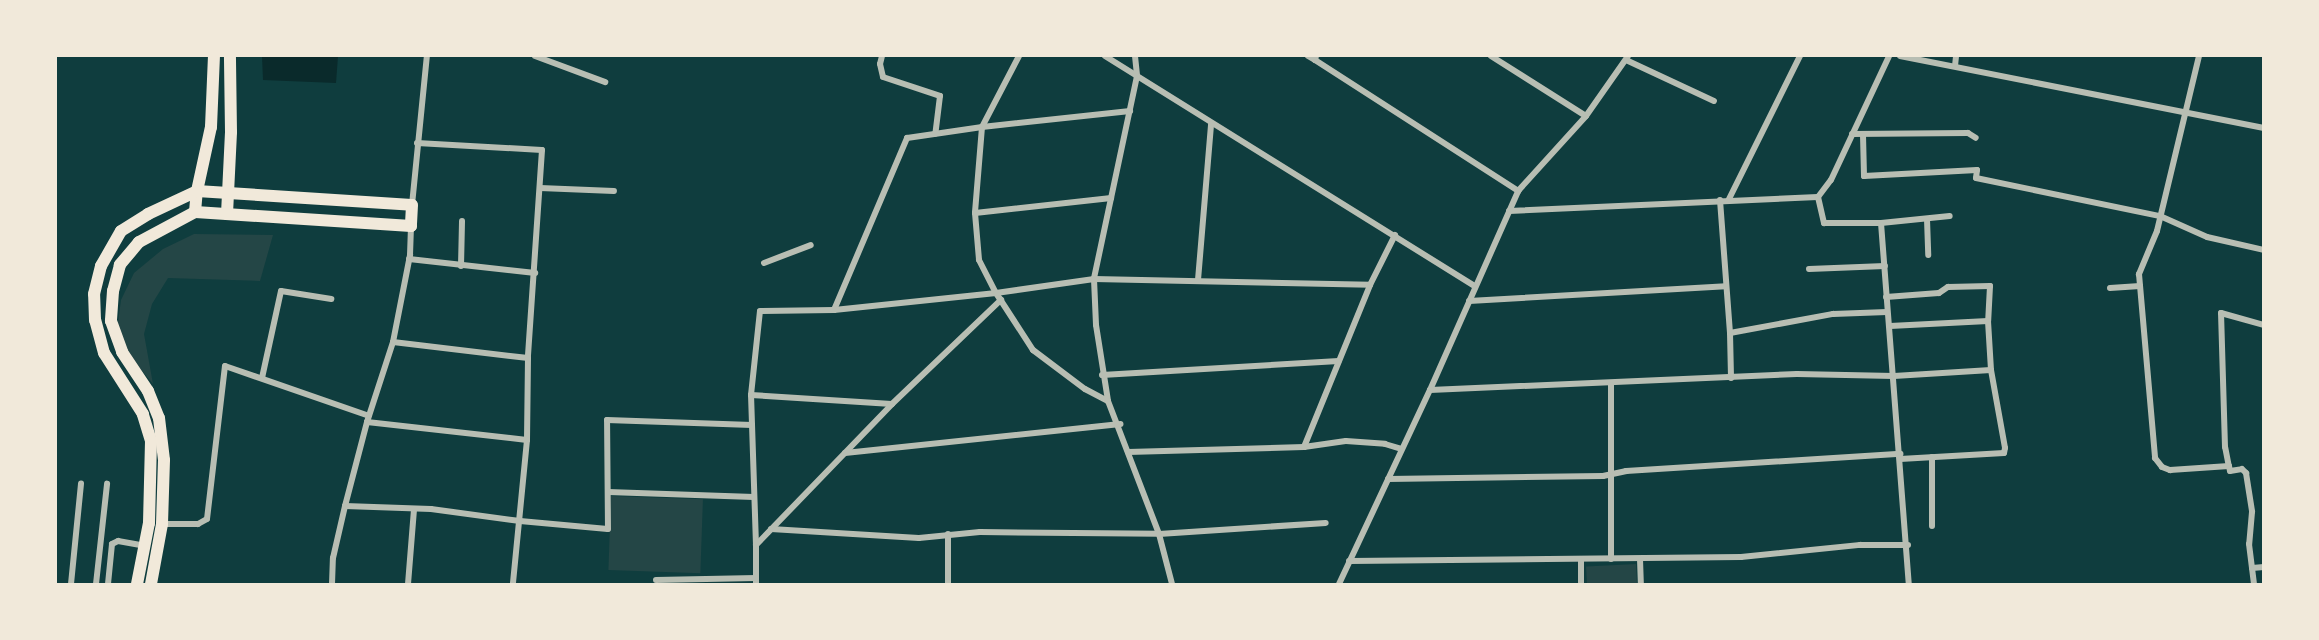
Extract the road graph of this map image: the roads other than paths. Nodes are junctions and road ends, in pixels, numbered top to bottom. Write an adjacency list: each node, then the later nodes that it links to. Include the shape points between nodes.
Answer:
1 (214, 56): 34 (main road, via 211,127)
2 (230, 56): 35 (main road)
3 (427, 56): 32 (street)
4 (535, 56): 20 (street)
5 (882, 56): 28 (street, via 883,78 940,96)
6 (1019, 56): 26 (street)
7 (1105, 56): 19 (street)
8 (1135, 56): 19 (street)
9 (1308, 56): 16 (street)
10 (1491, 56): 24 (street)
11 (1800, 56): 40 (street)
12 (1889, 56): 29 (street)
13 (1900, 56): 18 (street)
14 (1956, 56): 18 (street)
15 (2199, 56): 23 (street)
16 (1315, 58): 37 (street)
17 (1627, 58): 21 (street); 24 (street)
18 (1955, 66): 23 (street)
19 (1137, 76): 22 (street); 25 (street)
20 (605, 82)
21 (1714, 101)
22 (1130, 111): 26 (street); 39 (street)
23 (2184, 111): 27 (street); 48 (street)
24 (1586, 116): 37 (street)
25 (1211, 124): 53 (street); 64 (street)
26 (982, 127): 28 (street); 45 (street)
27 (2264, 128)
28 (934, 134): 75 (street, via 908,138)
29 (1852, 134): 30 (street); 38 (street, via 1831,180)
30 (1863, 135): 31 (street, via 1968,133); 48 (street, via 1864,176 1977,170 1976,178)
31 (1976, 138)
32 (417, 143): 33 (street, via 542,150); 42 (street)
33 (540, 188): 36 (street); 62 (street)
34 (197, 191): 35 (main road); 44 (main road); 122 (main road, via 121,231 101,266 94,294 98,339 143,414 152,441)
35 (227, 191): 42 (main road); 46 (main road)
36 (614, 191)
37 (1518, 191): 43 (street)
38 (1818, 197): 40 (street); 51 (street, via 1824,223)
39 (1111, 198): 45 (street); 63 (street)
40 (1729, 199): 41 (street)
41 (1720, 200): 43 (street); 67 (street)
42 (412, 205): 52 (main road)
43 (1509, 211): 66 (street)
44 (195, 212): 46 (main road); 115 (main road, via 140,242 120,265 112,291 111,321 122,352 148,391 159,418 164,460)
45 (975, 213): 70 (street, via 979,260)
46 (227, 214): 52 (main road)
47 (1950, 216): 49 (street)
48 (2160, 216): 55 (street, via 2207,237); 68 (street, via 2139,274)
49 (1927, 219): 51 (street); 56 (street)
50 (462, 221): 59 (street)
51 (1881, 223): 60 (street)
52 (411, 226): 57 (street)
53 (1395, 235): 65 (street); 66 (street)
54 (811, 245): 58 (street)
55 (2264, 250)
56 (1928, 255)
57 (409, 258): 59 (street); 81 (street)
58 (764, 263)
59 (460, 266): 62 (street)
60 (1885, 266): 61 (street); 71 (street)
61 (1809, 269)
62 (535, 273): 82 (street)
63 (1094, 279): 64 (street); 70 (street); 85 (street)
64 (1198, 280): 65 (street)
65 (1370, 285): 83 (street)
66 (1475, 286): 74 (street)
67 (1726, 286): 74 (street); 80 (street)
68 (2140, 286): 69 (street); 104 (street, via 2155,458 2170,470 2229,466)
69 (2110, 288)
70 (996, 293): 73 (street); 75 (street)
71 (1886, 297): 76 (street); 77 (street, via 1939,293 1948,287 1990,286)
72 (331, 299): 87 (street, via 281,291)
73 (1001, 300): 92 (street, via 1034,350 1085,389); 93 (street)
74 (1469, 301): 90 (street)
75 (834, 310): 91 (street, via 760,312)
76 (1887, 312): 79 (street); 80 (street, via 1833,314)
77 (1988, 321): 79 (street); 84 (street)
78 (2264, 325): 104 (street, via 2221,313 2225,447)
79 (1890, 326): 86 (street)
80 (1730, 333): 88 (street)
81 (393, 342): 82 (street); 94 (street)
82 (528, 358): 97 (street)
83 (1339, 361): 85 (street); 98 (street)
84 (1990, 370): 86 (street); 103 (street, via 2004,453)
85 (1102, 375): 92 (street)
86 (1894, 375): 88 (street); 102 (street)
87 (262, 378): 94 (street); 115 (street, via 225,366 207,519 198,524)
88 (1731, 378): 89 (street)
89 (1611, 385): 90 (street); 105 (street)
90 (1430, 390): 99 (street)
91 (751, 395): 93 (street); 96 (street)
92 (1108, 401): 95 (street)
93 (892, 404): 101 (street)
94 (368, 419): 97 (street); 111 (street)
95 (1120, 424): 100 (street); 101 (street)
96 (752, 425): 109 (street, via 607,420); 110 (street)
97 (527, 440): 113 (street)
98 (1304, 447): 99 (street, via 1346,441); 100 (street)
99 (1401, 449): 106 (street)
100 (1128, 452): 119 (street)
101 (844, 453): 117 (street)
102 (1900, 457): 103 (street); 105 (street); 121 (street)
103 (1932, 458): 116 (street)
104 (2230, 471): 128 (street, via 2242,469 2246,474 2252,512)
105 (1613, 474): 106 (street); 124 (street)
106 (1388, 479): 126 (street)
107 (81, 483): 131 (street)
108 (108, 484): 132 (street)
109 (608, 492): 110 (street); 113 (street, via 608,529)
110 (754, 497): 120 (street)
111 (345, 506): 112 (street); 136 (street, via 333,558)
112 (414, 509): 113 (street); 137 (street)
113 (520, 522): 138 (street)
114 (1326, 523): 119 (street)
115 (162, 524): 135 (main road)
116 (1932, 526)
117 (771, 529): 118 (street, via 919,538); 120 (street)
118 (948, 534): 119 (street); 139 (street)
119 (1159, 534): 140 (street)
120 (756, 545): 130 (street)
121 (1908, 545): 125 (street); 144 (street)
122 (146, 546): 133 (street, via 117,541 112,544); 134 (main road)
123 (1581, 559): 124 (street); 126 (street); 142 (street)
124 (1611, 559): 125 (street)
125 (1640, 559): 143 (street)
126 (1349, 561): 141 (street)
127 (2264, 567): 128 (street)
128 (2252, 568): 145 (street)
129 (656, 580): 130 (street)
130 (756, 581)
131 (71, 585)
132 (96, 585)
133 (108, 585)
134 (137, 585)
135 (151, 585)
136 (332, 585)
137 (408, 585)
138 (513, 585)
139 (948, 585)
140 (1172, 585)
141 (1339, 585)
142 (1581, 585)
143 (1641, 585)
144 (1909, 585)
145 (2254, 585)

